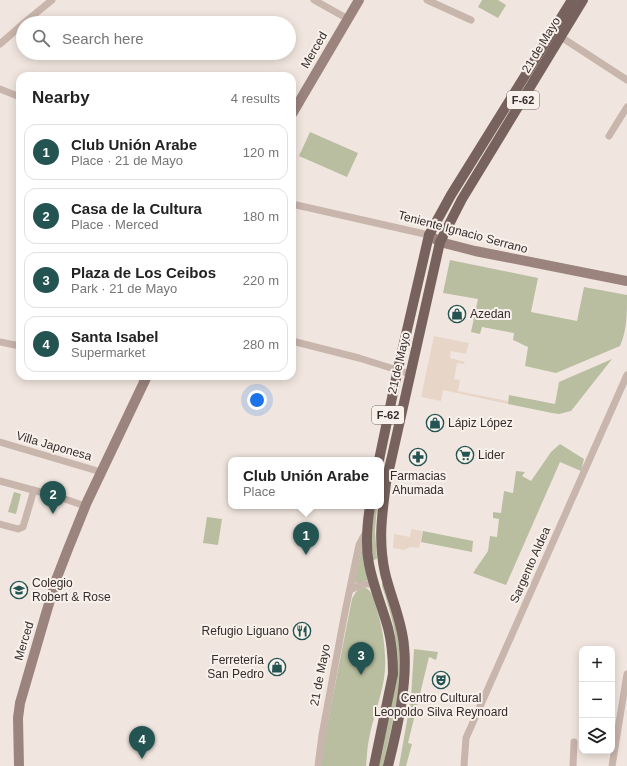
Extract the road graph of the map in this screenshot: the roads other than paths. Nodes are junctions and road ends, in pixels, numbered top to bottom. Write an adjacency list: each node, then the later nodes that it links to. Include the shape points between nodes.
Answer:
1 (52, 0): 7 (street)
2 (314, 0): 8 (street)
3 (359, 0): 8 (main road, Merced)
4 (427, 0): 9 (street)
5 (572, 0): 20 (main road, 21 de Mayo / F-62)
6 (583, 0): 11 (main road, 21 de Mayo / F-62)
7 (32, 16)
8 (348, 19): 16 (main road, Merced)
9 (471, 20)
10 (16, 29): 12 (street)
11 (561, 37): 13 (street); 21 (main road, 21 de Mayo / F-62, via 462,199)
12 (0, 44)
13 (627, 80)
14 (0, 89): 15 (street)
15 (16, 95)
16 (296, 107)
17 (627, 108): 18 (street)
18 (609, 136)
19 (296, 205): 20 (street, Teniente Ignacio Serrano)
20 (429, 235): 21 (main road, Teniente Ignacio Serrano); 26 (main road, 21 de Mayo / F-62)
21 (440, 242): 22 (main road, Teniente Ignacio Serrano); 27 (main road, 21 de Mayo / F-62)
22 (627, 282)
23 (0, 342): 25 (street)
24 (296, 342): 26 (street)
25 (16, 345)
26 (398, 369): 27 (street); 31 (main road, 21 de Mayo / F-62)
27 (410, 374): 35 (main road, 21 de Mayo / F-62)
28 (627, 376): 50 (street, Sargento Aldea, via 466,738)
29 (142, 380): 32 (main road, Merced)
30 (0, 442): 32 (street, Villa Japonesa)
31 (380, 457)
32 (101, 472): 36 (main road, Merced)
33 (0, 481): 34 (street)
34 (34, 490): 36 (street); 39 (street, via 23,527 18,529)
35 (384, 499)
36 (85, 506): 46 (main road, Merced, via 56,580 22,695 18,718)
37 (370, 509): 40 (main road, 21 de Mayo)
38 (383, 509): 49 (main road, 21 de Mayo / F-62, via 383,561 400,622 405,658 404,683)
39 (0, 524)
40 (366, 530): 41 (main road, 21 de Mayo, via 368,563); 42 (street, 21 de Mayo, via 359,545)
41 (374, 584): 42 (street, via 362,584); 48 (main road, 21 de Mayo, via 388,627 393,662 393,674)
42 (350, 590): 47 (street, 21 de Mayo, via 332,677)
43 (627, 674): 44 (street)
44 (624, 710): 52 (street)
45 (574, 742): 51 (street)
46 (19, 766)
47 (318, 766)
48 (374, 766)
49 (388, 766)
50 (464, 766)
51 (573, 766)
52 (612, 766)

